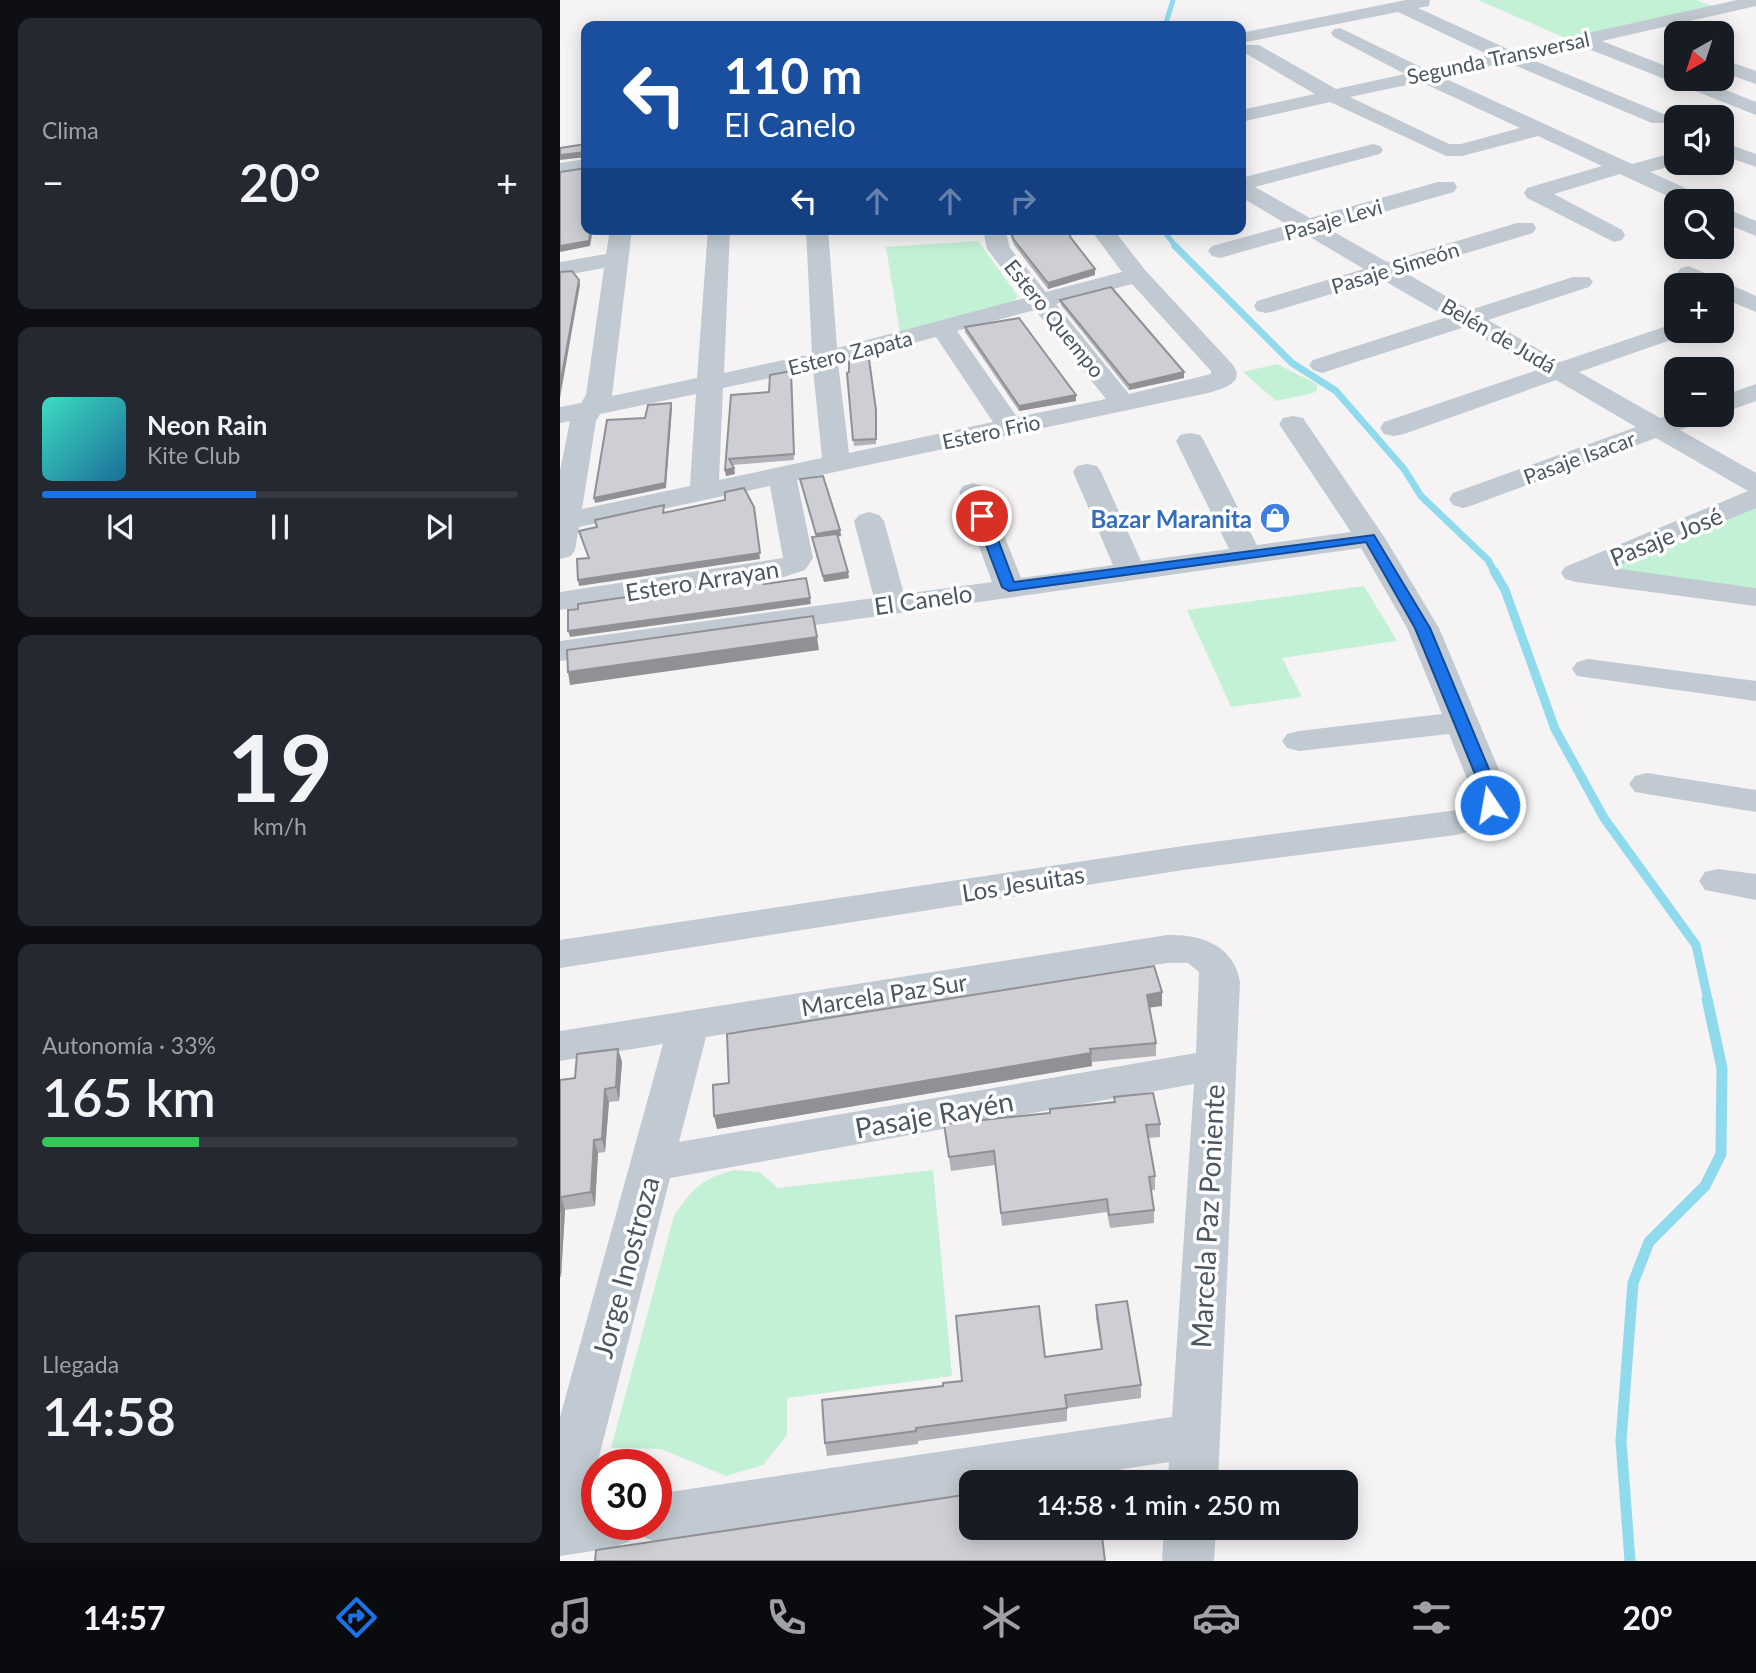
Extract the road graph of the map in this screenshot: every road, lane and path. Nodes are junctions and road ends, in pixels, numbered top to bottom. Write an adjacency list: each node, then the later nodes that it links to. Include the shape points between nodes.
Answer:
1 (1436, 0): 4 (street)
2 (1709, 0): 5 (street)
3 (1756, 1): 5 (street, Segunda Transversal)
4 (1401, 7): 10 (street); 11 (street)
5 (1728, 7): 6 (street, Segunda Transversal)
6 (1629, 28): 8 (street, Segunda Transversal); 9 (street)
7 (1340, 33): 14 (street)
8 (1581, 39): 11 (street, Segunda Transversal); 13 (street)
9 (1664, 43)
10 (1247, 44): 17 (street)
11 (1508, 55): 14 (street, Segunda Transversal); 20 (street)
12 (1734, 70): 15 (street)
13 (1664, 72)
14 (1420, 74): 17 (street, Segunda Transversal); 21 (street)
15 (1756, 78)
16 (1711, 91): 18 (street)
17 (1331, 94): 19 (street, Segunda Transversal); 21 (street, via 1452,151)
18 (1756, 109)
19 (1246, 115)
20 (1658, 119)
21 (1540, 129): 28 (street)
22 (1373, 150): 29 (street)
23 (1734, 152): 24 (street)
24 (1756, 160)
25 (1664, 161): 28 (street)
26 (581, 166): 27 (street)
27 (560, 169)
28 (1625, 169): 32 (street); 42 (street, via 1535,193)
29 (1246, 185)
30 (1446, 187): 34 (street, Pasaje Levi)
31 (1246, 189): 34 (street, Belén de Judá)
32 (1669, 189)
33 (1734, 219): 36 (street)
34 (1307, 226): 43 (street, Pasaje Levi); 46 (street, Belén de Judá)
35 (1525, 228): 46 (street, Pasaje Simeón)
36 (1756, 229)
37 (620, 235): 44 (street)
38 (719, 235): 59 (street)
39 (817, 235): 56 (street)
40 (996, 235): 50 (street, Estero Quempo, via 999,249)
41 (1106, 235): 47 (street, Estero Frio)
42 (1614, 235)
43 (1220, 251)
44 (617, 259): 45 (street); 63 (street, via 599,395)
45 (560, 269)
46 (1385, 270): 52 (street, Pasaje Simeón); 53 (street, Belén de Judá)
47 (1137, 275): 50 (street, Estero Zapata); 62 (street, Estero Frio, via 1224,370 1224,378)
48 (1581, 282): 53 (street)
49 (1734, 295): 51 (street)
50 (1039, 302): 54 (street, Estero Zapata); 62 (street, Estero Quempo)
51 (1756, 305)
52 (1266, 306)
53 (1469, 317): 57 (street); 58 (street, Belén de Judá)
54 (943, 328): 56 (street, Estero Zapata); 67 (street)
55 (1664, 334): 58 (street)
56 (825, 359): 59 (street, Estero Zapata); 71 (street)
57 (1322, 365)
58 (1560, 370): 68 (street); 69 (street, Belén de Judá)
59 (709, 385): 63 (street, Estero Zapata); 75 (street)
60 (1756, 392): 61 (street)
61 (1734, 400)
62 (1124, 403): 67 (street, Estero Frio)
63 (589, 409): 64 (street, Estero Zapata); 79 (street)
64 (560, 415)
65 (1293, 424): 81 (street)
66 (1664, 426): 69 (street, Pasaje Isacar)
67 (1010, 427): 71 (street, Estero Frio)
68 (1394, 428)
69 (1659, 428): 74 (street, Belén de Judá); 78 (street, Pasaje Isacar)
70 (1190, 441): 83 (street)
71 (836, 464): 73 (street, Estero Frio)
72 (1087, 472): 84 (street)
73 (782, 475): 75 (street, Estero Frio); 87 (street, Estero Arrayan, via 798,558 794,564)
74 (1756, 485)
75 (704, 492): 79 (street, Estero Frio)
76 (973, 492): 85 (street)
77 (1756, 498): 86 (street, Pasaje José, via 1576,573)
78 (1463, 499)
79 (565, 521): 82 (street)
80 (869, 521): 88 (street)
81 (1370, 538): 83 (street, El Canelo); 92 (street, via 1423,628)
82 (560, 550)
83 (1247, 554): 84 (street, El Canelo)
84 (1130, 570): 85 (street, El Canelo)
85 (1009, 587): 88 (street, El Canelo)
86 (1756, 597)
87 (560, 601)
88 (891, 603): 89 (street, El Canelo)
89 (560, 651)
90 (1588, 669): 91 (street)
91 (1756, 691)
92 (1462, 722): 93 (street); 98 (street, Los Jesuitas, via 1492,798 1485,811 1468,821 1184,858)
93 (1299, 741)
94 (1647, 784): 95 (street)
95 (1756, 801)
96 (1718, 881): 97 (street)
97 (1756, 887)
98 (560, 954)
99 (1206, 956): 100 (street, Marcela Paz Sur, via 1195,950 1167,948); 102 (street, Marcela Paz Poniente, via 1220,972)
100 (689, 1025): 101 (street, Marcela Paz Sur); 103 (street, Jorge Inostroza)
101 (560, 1046)
102 (1216, 1065): 103 (street, Pasaje Rayén); 104 (street, Marcela Paz Poniente)
103 (652, 1164): 105 (street, Jorge Inostroza)
104 (1194, 1459): 106 (street)
105 (560, 1509)
106 (672, 1516)
107 (581, 1529): 108 (street)
108 (560, 1532)
109 (1189, 1540): 110 (street)
110 (1188, 1561)

